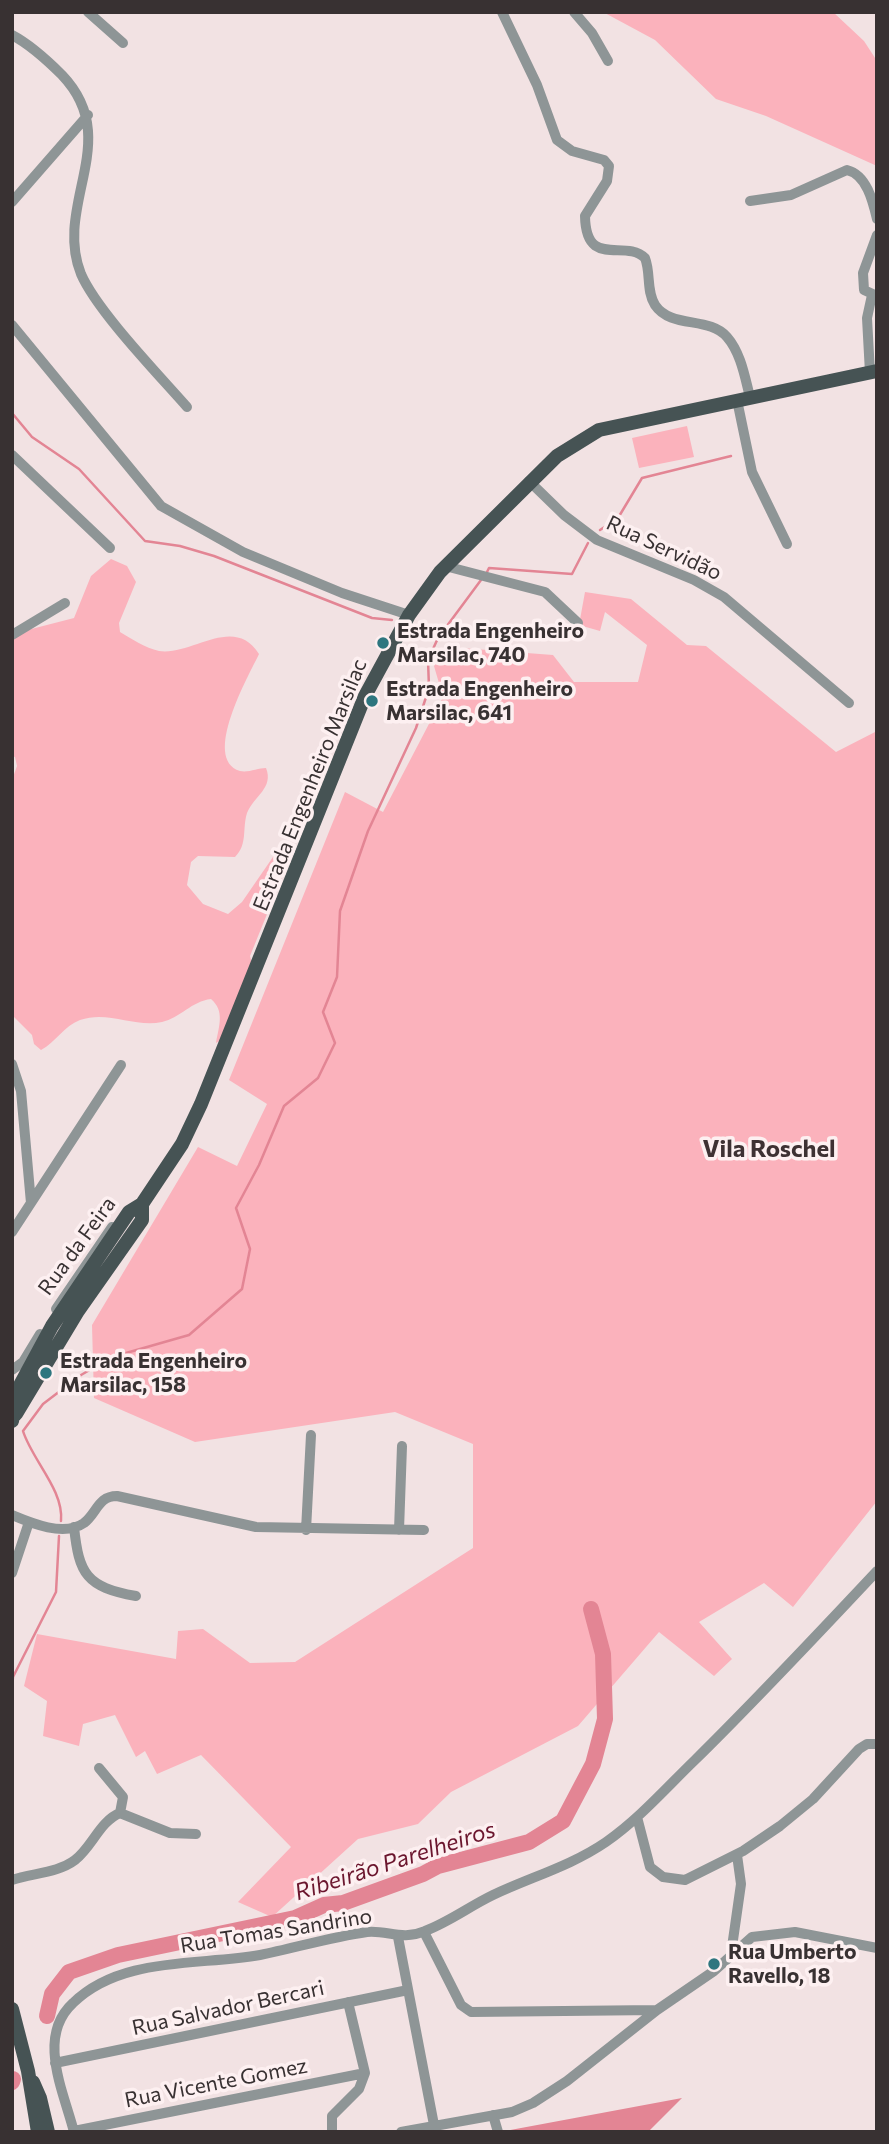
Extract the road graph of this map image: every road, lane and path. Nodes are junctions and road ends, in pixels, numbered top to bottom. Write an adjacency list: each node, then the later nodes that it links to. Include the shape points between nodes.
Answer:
1 (88, 12): 5 (street)
2 (502, 12): 15 (street, via 557,140 572,151 599,157 609,166 607,181 585,216 590,237 607,252 634,250 645,258 653,302 665,315 726,335 738,356)
3 (574, 12): 6 (street)
4 (12, 35): 7 (street, via 71,84)
5 (123, 43)
6 (608, 61)
7 (88, 115): 9 (street); 16 (street, via 88,145 74,232 81,275)
8 (750, 201): 10 (street, via 790,195 847,170 860,176)
9 (12, 202)
10 (877, 219)
11 (877, 235): 12 (street, via 862,280 864,290)
12 (874, 295): 14 (street, via 867,318)
13 (13, 327): 23 (street, via 161,506 243,552 333,590)
14 (873, 372): 15 (main road, Estrada Engenheiro Marsilac)
15 (744, 399): 18 (main road, Estrada Engenheiro Marsilac, via 599,430 580,439); 19 (street, via 751,472)
16 (187, 407)
17 (12, 455): 20 (street)
18 (529, 481): 21 (main road, Estrada Engenheiro Marsilac); 26 (street, Rua Servidão, via 597,540 724,597)
19 (787, 544)
20 (110, 548)
21 (445, 566): 23 (main road, Estrada Engenheiro Marsilac); 24 (street, via 545,592)
22 (65, 603): 25 (street)
23 (409, 615): 29 (main road, Estrada Engenheiro Marsilac, via 358,713 201,1104 182,1144)
24 (578, 623)
25 (12, 635)
26 (849, 703)
27 (12, 1064): 30 (street, via 20,1091)
28 (121, 1065): 30 (street)
29 (145, 1200): 32 (main road, Estrada Engenheiro Marsilac, via 129,1212); 34 (main road, Estrada Engenheiro Marsilac, via 142,1220)
30 (31, 1203): 31 (street)
31 (12, 1232)
32 (27, 1363): 33 (street); 34 (main road); 34 (main road, Estrada Engenheiro Marsilac)
33 (12, 1370)
34 (23, 1387): 35 (main road, Estrada Engenheiro Marsilac)
35 (13, 1420)
36 (311, 1435): 41 (street)
37 (402, 1446): 42 (street)
38 (12, 1515): 39 (street)
39 (29, 1522): 40 (street); 45 (street)
40 (74, 1527): 41 (street, via 85,1522 102,1500 117,1496 240,1524); 46 (street, via 77,1560 85,1574 102,1586)
41 (306, 1530): 42 (street)
42 (399, 1530): 43 (street)
43 (425, 1530)
44 (877, 1571): 50 (street)
45 (12, 1573)
46 (136, 1596)
47 (877, 1744): 52 (street, via 859,1749 805,1807)
48 (99, 1768): 49 (street, via 123,1797)
49 (120, 1813): 51 (street, via 170,1833); 53 (street, via 109,1819 75,1860)
50 (637, 1817): 52 (street, via 648,1862 663,1877 685,1880); 54 (street, via 574,1861 492,1895)
51 (196, 1835)
52 (737, 1855): 57 (street, via 741,1884)
53 (12, 1880)
54 (424, 1932): 55 (street); 61 (street, via 461,2004 471,2012)
55 (398, 1937): 58 (street, Rua Tomas Sandrino); 62 (street, Rua Tomas Sandrino, via 371,1932 258,1955 142,1968 113,1977 71,2004 53,2045)
56 (877, 1948): 57 (street, via 795,1932 752,1937)
57 (731, 1954): 61 (street)
58 (408, 1990): 59 (street, Rua Salvador Bercari); 66 (street, Rua Tomas Sandrino)
59 (348, 2003): 62 (street, Rua Salvador Bercari); 64 (street)
60 (12, 2009): 63 (main road)
61 (657, 2010): 65 (street, via 533,2103)
62 (55, 2063): 67 (street, Rua Tomas Sandrino)
63 (28, 2071): 68 (main road); 69 (main road)
64 (365, 2073): 67 (street, Rua Vicente Gomez); 70 (street, via 359,2089 332,2116)
65 (493, 2115): 66 (street); 72 (street)
66 (434, 2125): 71 (street)
67 (74, 2131)
68 (38, 2132)
69 (48, 2132)
70 (332, 2132)
71 (401, 2132)
72 (498, 2132)

